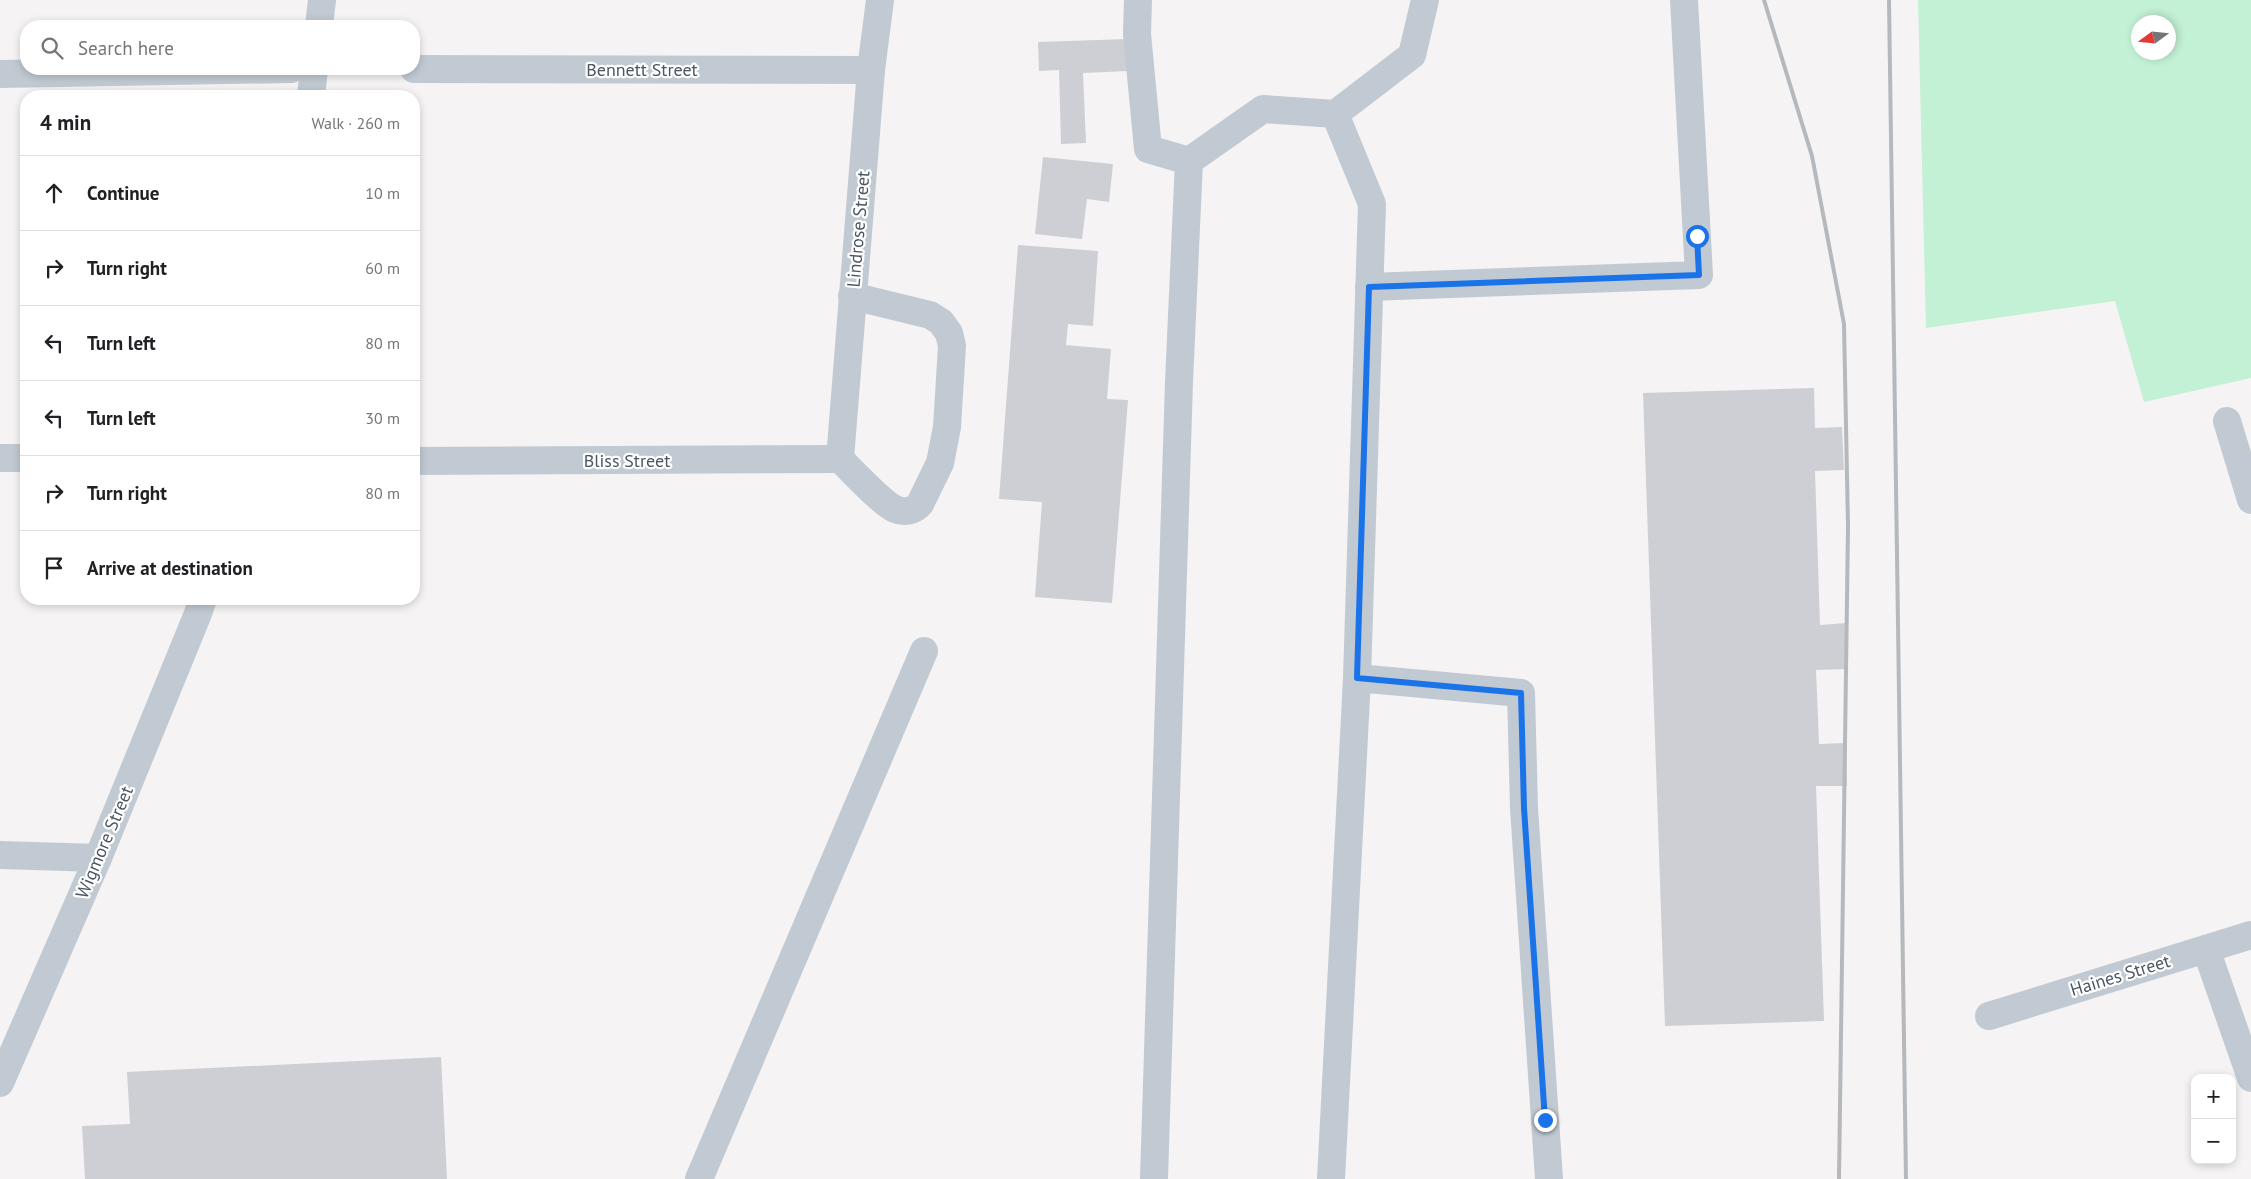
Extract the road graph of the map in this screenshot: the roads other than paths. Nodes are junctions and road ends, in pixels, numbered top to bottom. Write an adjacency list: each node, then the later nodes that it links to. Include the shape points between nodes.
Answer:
1 (322, 0): 6 (street)
2 (880, 0): 8 (street, Lindrose Street)
3 (1138, 0): 14 (street, via 1137,34 1148,149)
4 (1425, 0): 13 (street, via 1412,55)
5 (1684, 0): 15 (street, via 1699,275)
6 (320, 20)
7 (420, 68): 8 (street, Bennett Street)
8 (871, 70): 16 (street, Lindrose Street)
9 (0, 74): 10 (street)
10 (20, 74)
11 (313, 75): 12 (street)
12 (312, 90)
13 (1335, 114): 14 (street, via 1262,109); 15 (street, via 1372,204)
14 (1190, 161): 34 (street, via 1179,392)
15 (1369, 287): 25 (street)
16 (852, 296): 20 (street, Lindrose Street); 20 (street, via 930,315 945,328 952,346 947,427 940,464 920,504 907,512 896,510)
17 (2227, 420): 22 (street)
18 (0, 458): 19 (street)
19 (20, 458)
20 (840, 459): 21 (street, Bliss Street)
21 (420, 461)
22 (2251, 500)
23 (200, 605): 27 (street, Wigmore Street)
24 (924, 651): 33 (street)
25 (1357, 678): 35 (street); 36 (street, via 1521,693 1524,808)
26 (0, 854): 27 (street)
27 (98, 858): 32 (street, Wigmore Street)
28 (2251, 935): 29 (street, Haines Street)
29 (2206, 949): 30 (street, Haines Street); 31 (street)
30 (1989, 1016)
31 (2251, 1078)
32 (0, 1083)
33 (699, 1179)
34 (1154, 1179)
35 (1331, 1179)
36 (1549, 1179)

